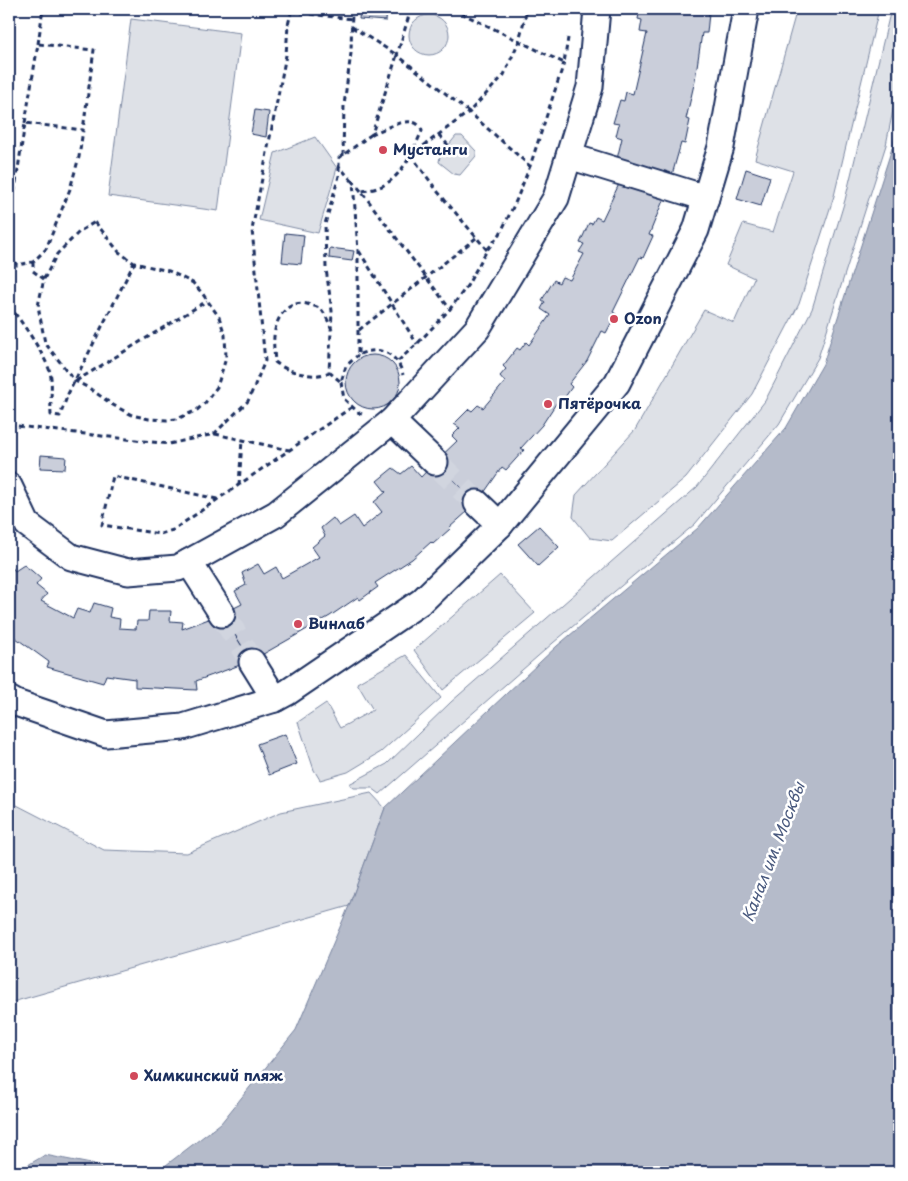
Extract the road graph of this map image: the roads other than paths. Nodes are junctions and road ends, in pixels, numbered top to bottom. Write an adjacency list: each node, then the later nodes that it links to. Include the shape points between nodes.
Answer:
1 (597, 9): 3 (lane, via 590,87)
2 (746, 9): 4 (lane, via 721,147)
3 (569, 156): 4 (lane); 5 (lane, via 556,198 477,329)
4 (706, 198): 9 (lane, via 696,230 617,383)
5 (392, 421): 6 (lane); 10 (lane, via 276,514)
6 (435, 462)
7 (9, 486): 10 (lane, via 27,524 71,557 128,572 178,568)
8 (476, 502): 9 (lane)
9 (500, 525): 14 (lane, via 422,601)
10 (189, 562): 11 (lane)
11 (222, 614)
12 (252, 662): 14 (lane)
13 (9, 699): 14 (lane, via 106,734 183,727)
14 (275, 699)

